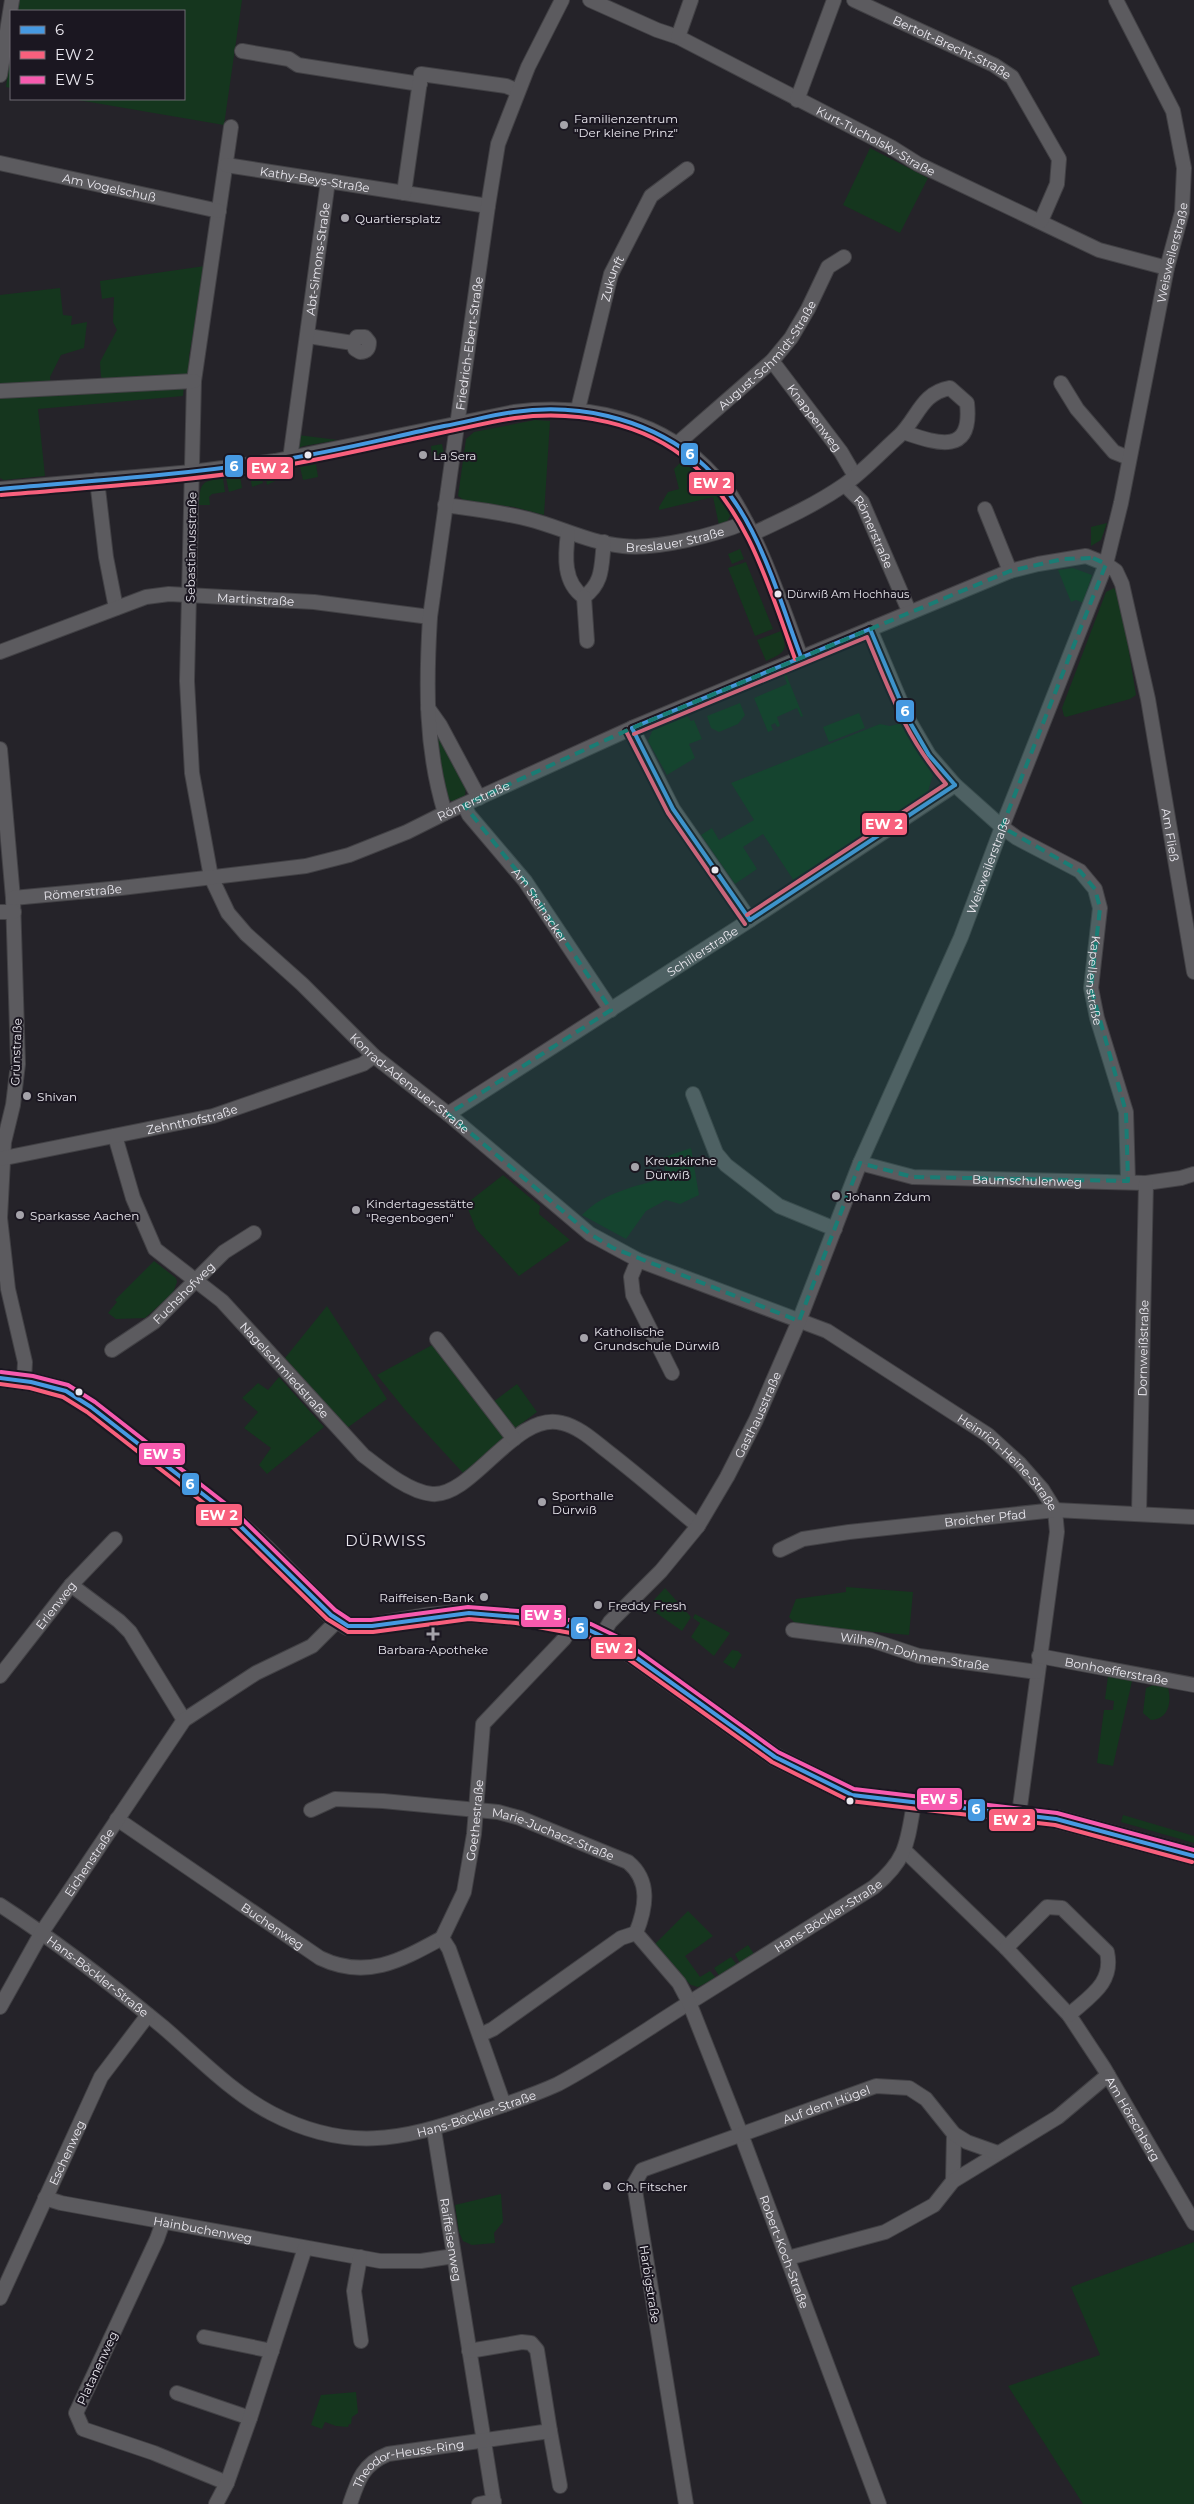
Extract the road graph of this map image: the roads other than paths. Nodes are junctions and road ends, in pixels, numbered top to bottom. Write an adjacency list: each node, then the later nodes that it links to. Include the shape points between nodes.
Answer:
1 (562, 0): 12 (street, Friedrich-Ebert-Straße)
2 (590, 0): 8 (street, Kurt-Tucholsky-Straße)
3 (691, 0): 8 (street)
4 (834, 0): 13 (street)
5 (854, 0): 22 (street, Bertolt-Brecht-Straße, via 994,65 1012,77 1059,159 1057,184)
6 (1116, 0): 24 (street, Weisweilerstraße, via 1175,120 1184,168 1182,203)
7 (10, 12): 10 (street)
8 (678, 38): 13 (street, Kurt-Tucholsky-Straße)
9 (242, 52): 11 (street, via 290,58 298,65)
10 (0, 75)
11 (420, 79): 12 (street, via 506,86); 19 (street)
12 (518, 91): 20 (street, Friedrich-Ebert-Straße, via 498,144)
13 (797, 100): 22 (street, Kurt-Tucholsky-Straße, via 918,164)
14 (231, 127): 16 (street, Sebastianusstraße)
15 (0, 163): 21 (street, Am Vogelschuß)
16 (226, 165): 18 (street, Kathy-Beys-Straße); 21 (street, Sebastianusstraße)
17 (687, 170): 31 (street, Zukunft, via 651,196 611,274)
18 (328, 181): 19 (street, Kathy-Beys-Straße); 25 (street, Abt-Simons-Straße)
19 (404, 193): 20 (street, Kathy-Beys-Straße)
20 (488, 206): 32 (street, Friedrich-Ebert-Straße)
21 (219, 211): 28 (street, Sebastianusstraße)
22 (1041, 221): 24 (street, Kurt-Tucholsky-Straße, via 1099,250)
23 (844, 257): 27 (street, August-Schmidt-Straße, via 828,267 800,324)
24 (1167, 268): 35 (street, Weisweilerstraße)
25 (308, 336): 26 (street); 36 (street, Abt-Simons-Straße)
26 (353, 343)
27 (772, 361): 34 (street, August-Schmidt-Straße); 39 (street, Knappenweg, via 841,452)
28 (194, 381): 30 (street); 37 (street, Sebastianusstraße)
29 (1061, 383): 35 (street, via 1077,409 1114,452)
30 (0, 391)
31 (578, 409): 32 (street, via 514,412); 34 (street, via 637,422)
32 (457, 425): 36 (street); 41 (street, Friedrich-Ebert-Straße)
33 (902, 432): 33 (street, via 927,397 937,390 950,388 967,403 967,426 954,442 941,444); 39 (street)
34 (678, 443): 43 (street, via 732,496)
35 (1129, 458): 46 (street, Weisweilerstraße)
36 (290, 459): 37 (street)
37 (192, 472): 38 (street); 48 (street, Sebastianusstraße)
38 (97, 480): 40 (street); 50 (street)
39 (850, 480): 43 (street, via 803,510); 51 (street, Römerstraße)
40 (0, 489)
41 (445, 505): 44 (street, Breslauer Straße, via 528,519); 52 (street, Friedrich-Ebert-Straße)
42 (985, 509): 47 (street)
43 (749, 528): 45 (street, Breslauer Straße, via 658,544 624,547); 56 (street)
44 (568, 533): 45 (street, Breslauer Straße); 49 (street, via 569,580)
45 (604, 542): 49 (street, via 599,579 595,589)
46 (1106, 564): 47 (street, Römerstraße, via 1086,556); 64 (street, Weisweilerstraße); 68 (street, Am Fließ, via 1116,572 1122,584 1148,699)
47 (1010, 571): 51 (street, Römerstraße)
48 (190, 594): 50 (street, Martinstraße, via 146,597); 52 (street, Martinstraße, via 314,602); 65 (street, Sebastianusstraße, via 188,727 192,773)
49 (584, 597): 54 (street)
50 (116, 608): 55 (street, Martinstraße)
51 (909, 611): 53 (street, Römerstraße)
52 (430, 618): 57 (street, Friedrich-Ebert-Straße)
53 (870, 629): 56 (street, Römerstraße); 60 (street, Kapellenstraße, via 908,719 928,755)
54 (587, 641)
55 (0, 652)
56 (800, 657): 58 (street, Römerstraße)
57 (428, 708): 61 (street); 63 (street, Friedrich-Ebert-Straße, via 427,725)
58 (632, 728): 61 (street, Römerstraße); 67 (street, via 673,808)
59 (0, 749): 66 (street, Grünstraße)
60 (955, 785): 64 (street, Kapellenstraße); 67 (street, Schillerstraße)
61 (478, 798): 62 (street, Römerstraße)
62 (464, 804): 63 (street, Römerstraße); 69 (street, Am Steinacker, via 469,815 525,881)
63 (444, 813): 65 (street, Römerstraße, via 384,843 349,855 306,866)
64 (1002, 827): 75 (street, Weisweilerstraße, via 961,937); 77 (street, Kapellenstraße, via 1080,871 1095,889 1100,908 1091,988 1126,1112)
65 (212, 877): 66 (street, Römerstraße); 70 (street, Konrad-Adenauer-Straße, via 228,912 246,934)
66 (9, 907): 74 (street, Grünstraße, via 18,1064)
67 (750, 920): 69 (street, Schillerstraße)
68 (1194, 972)
69 (611, 1010): 72 (street, Schillerstraße)
70 (374, 1056): 72 (street, Konrad-Adenauer-Straße); 73 (street, Zehnthofstraße, via 363,1064 213,1116)
71 (693, 1094): 79 (street, via 716,1154 726,1166 779,1206)
72 (448, 1114): 81 (street, Konrad-Adenauer-Straße, via 590,1234)
73 (115, 1136): 74 (street, Zehnthofstraße); 82 (street, Nagelschmiedstraße, via 133,1198 155,1249)
74 (1, 1159): 88 (street, Grünstraße, via 2,1248 25,1362)
75 (860, 1163): 77 (street, Baumschulenweg, via 912,1176); 79 (street, Gasthausstraße)
76 (1194, 1174): 78 (street, Baumschulenweg)
77 (1128, 1180): 78 (street, Baumschulenweg)
78 (1146, 1183): 91 (street, Dornweißstraße)
79 (835, 1229): 83 (street, Gasthausstraße)
80 (254, 1233): 82 (street, Fuchshofweg, via 224,1252)
81 (638, 1260): 83 (street, Konrad-Adenauer-Straße); 86 (street, via 631,1277 633,1295)
82 (197, 1280): 85 (street, Fuchshofweg, via 154,1322); 89 (street, Nagelschmiedstraße, via 222,1301 364,1455 386,1473 418,1490 437,1494 452,1489)
83 (799, 1321): 90 (street, Heinrich-Heine-Straße, via 826,1331 988,1435 1020,1464 1042,1489); 93 (street, Gasthausstraße, via 756,1420)
84 (437, 1339): 89 (street)
85 (112, 1350)
86 (672, 1373)
87 (0, 1378): 88 (street)
88 (24, 1381): 97 (street, via 66,1391 91,1407 226,1513)
89 (514, 1439): 93 (street, Nagelschmiedstraße, via 546,1423 560,1422 575,1428)
90 (1054, 1510): 91 (street, Broicher Pfad); 95 (street, Broicher Pfad, via 850,1532 803,1539); 101 (street, Heinrich-Heine-Straße, via 1057,1532)
91 (1139, 1514): 92 (street, Broicher Pfad)
92 (1194, 1517)
93 (698, 1526): 100 (street, Gasthausstraße, via 661,1572 610,1622)
94 (115, 1539): 96 (street, Erlenweg)
95 (780, 1550)
96 (71, 1585): 103 (street, Erlenweg); 105 (street, via 130,1632)
97 (337, 1621): 98 (street, via 348,1626 372,1626 469,1613); 105 (street, Eichenstraße, via 312,1646 256,1673)
98 (571, 1627): 100 (street); 108 (street, Goethestraße, via 564,1640 483,1724)
99 (793, 1630): 102 (street, Wilhelm-Dohmen-Straße, via 871,1640 919,1656)
100 (602, 1635): 106 (street, via 780,1760 852,1795)
101 (1039, 1656): 102 (street, Heinrich-Heine-Straße); 104 (street, Bonhoefferstraße)
102 (1037, 1672): 109 (street, Heinrich-Heine-Straße)
103 (0, 1676)
104 (1194, 1686)
105 (184, 1720): 110 (street, Eichenstraße)
106 (914, 1803): 109 (street); 111 (street, Hans-Böckler-Straße)
107 (311, 1810): 108 (street, Marie-Juchacz-Straße, via 335,1799)
108 (476, 1810): 115 (street, Marie-Juchacz-Straße, via 520,1818 628,1862 638,1870 644,1892); 116 (street, Goethestraße, via 464,1892)
109 (1019, 1814): 112 (street, via 1079,1824)
110 (117, 1819): 114 (street, Eichenstraße); 116 (street, Buchenweg, via 333,1964 348,1968 377,1966)
111 (905, 1851): 117 (street, Am Hörschberg); 118 (street, Hans-Böckler-Straße, via 889,1874 874,1888)
112 (1194, 1856)
113 (0, 1905): 114 (street, Hans-Böckler-Straße)
114 (42, 1932): 119 (street, Eichenstraße); 120 (street, Hans-Böckler-Straße)
115 (636, 1933): 118 (street, via 679,1983); 122 (street, via 621,1938)
116 (442, 1938): 122 (street, via 449,1949)
117 (1006, 1948): 121 (street, Am Hörschberg); 121 (street, via 1047,1907 1056,1906 1108,1952 1109,1973)
118 (689, 2002): 124 (street, Hans-Böckler-Straße, via 603,2059 555,2085); 126 (street, Robert-Koch-Straße)
119 (0, 2007)
120 (148, 2015): 125 (street, Hans-Böckler-Straße, via 244,2095 301,2127 328,2135 363,2139 409,2136); 130 (street, Eschenweg, via 101,2077)
121 (1069, 2015): 123 (street, Am Hörschberg)
122 (480, 2035): 124 (street)
123 (1108, 2075): 128 (street, via 1058,2118); 132 (street, Am Hörschberg)
124 (504, 2105): 125 (street, Hans-Böckler-Straße)
125 (434, 2130): 134 (street, Raiffeisenweg)
126 (741, 2134): 127 (street, Auf dem Hügel, via 876,2086 909,2088 926,2099); 136 (street, Robert-Koch-Straße); 152 (street, Harbigstraße, via 642,2170 634,2184)
127 (954, 2134): 128 (street, Auf dem Hügel); 129 (street)
128 (998, 2153): 129 (street)
129 (952, 2181): 136 (street, via 934,2205 885,2232)
130 (45, 2198): 131 (street, Hainbuchenweg); 137 (street, Eschenweg)
131 (163, 2222): 133 (street, Hainbuchenweg); 146 (street, Platanenweg, via 76,2413 83,2429)
132 (1194, 2223)
133 (305, 2248): 135 (street, Hainbuchenweg); 140 (street)
134 (454, 2256): 135 (street, Hainbuchenweg, via 393,2262); 141 (street, Raiffeisenweg)
135 (360, 2258): 139 (street, via 354,2291)
136 (788, 2258): 153 (street, Robert-Koch-Straße)
137 (0, 2298)
138 (204, 2337): 140 (street)
139 (361, 2341)
140 (272, 2351): 143 (street)
141 (469, 2351): 144 (street, via 531,2343 537,2350); 145 (street, Raiffeisenweg)
142 (177, 2394): 143 (street)
143 (250, 2418): 146 (street)
144 (550, 2432): 145 (street); 147 (street)
145 (483, 2441): 148 (street, Raiffeisenweg); 150 (street, Theodor-Heuss-Ring, via 388,2454 376,2459 359,2476)
146 (227, 2483): 149 (street)
147 (560, 2486)
148 (494, 2503): 151 (street, Raiffeisenweg)
149 (216, 2504)
150 (350, 2504)
151 (479, 2504)
152 (686, 2504)
153 (879, 2504)

